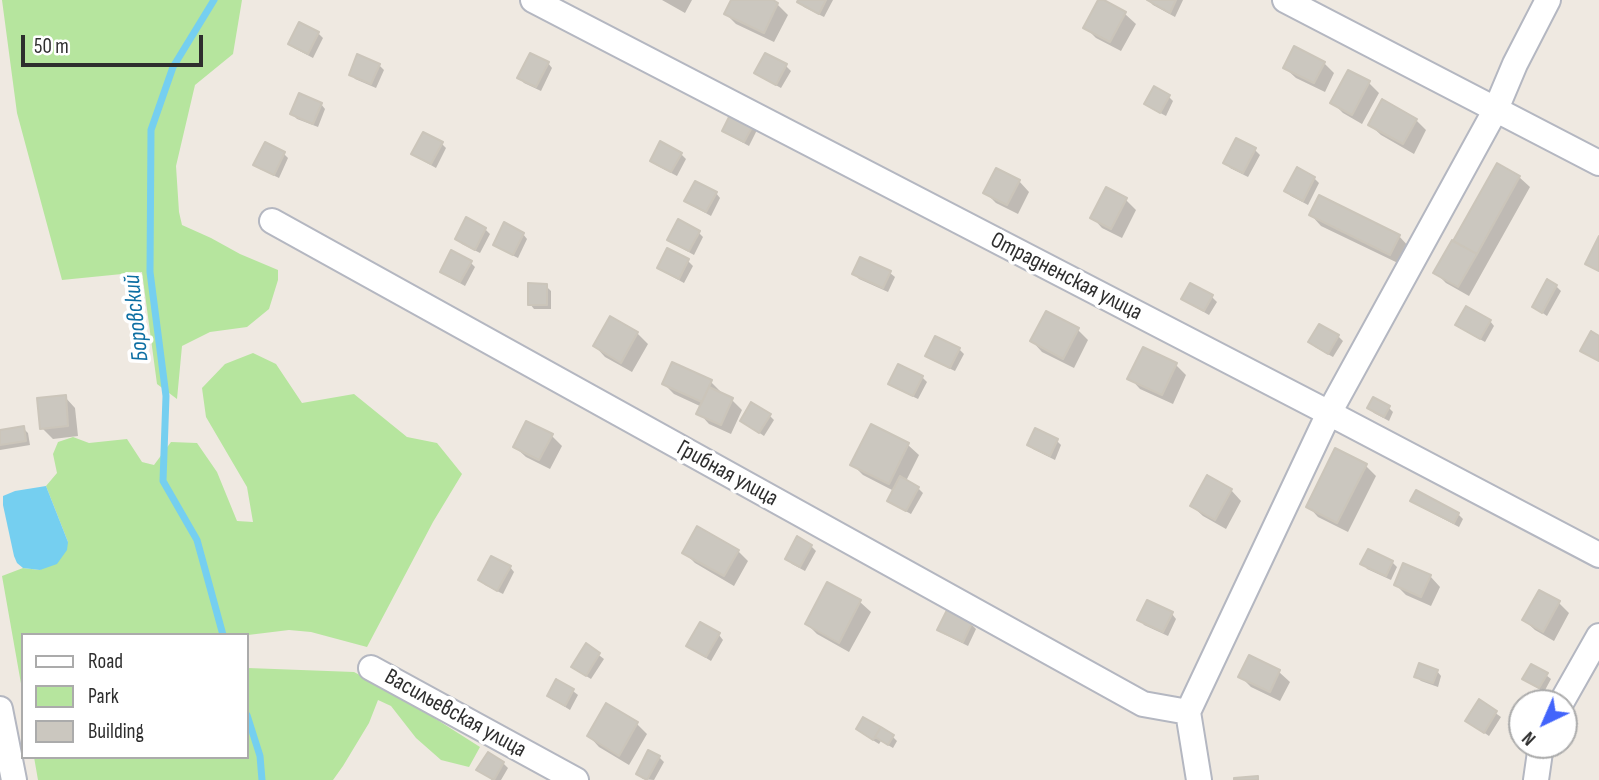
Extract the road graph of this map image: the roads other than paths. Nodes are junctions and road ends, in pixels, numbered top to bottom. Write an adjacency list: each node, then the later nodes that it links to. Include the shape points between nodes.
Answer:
1 (533, 0): 7 (street, Отрадненская улица)
2 (1285, 0): 4 (street)
3 (1548, 0): 4 (street)
4 (1496, 109): 5 (street); 7 (street)
5 (1599, 163)
6 (272, 220): 13 (street, Грибная улица, via 1143,704)
7 (1329, 413): 8 (street, Отрадненская улица); 13 (street)
8 (1599, 555)
9 (1599, 636): 11 (street)
10 (371, 668): 16 (street, Васильевская улица)
11 (1569, 689)
12 (0, 709): 15 (street)
13 (1188, 712): 17 (street)
14 (1539, 759): 18 (street)
15 (14, 780)
16 (576, 780)
17 (1199, 780)
18 (1536, 780)

